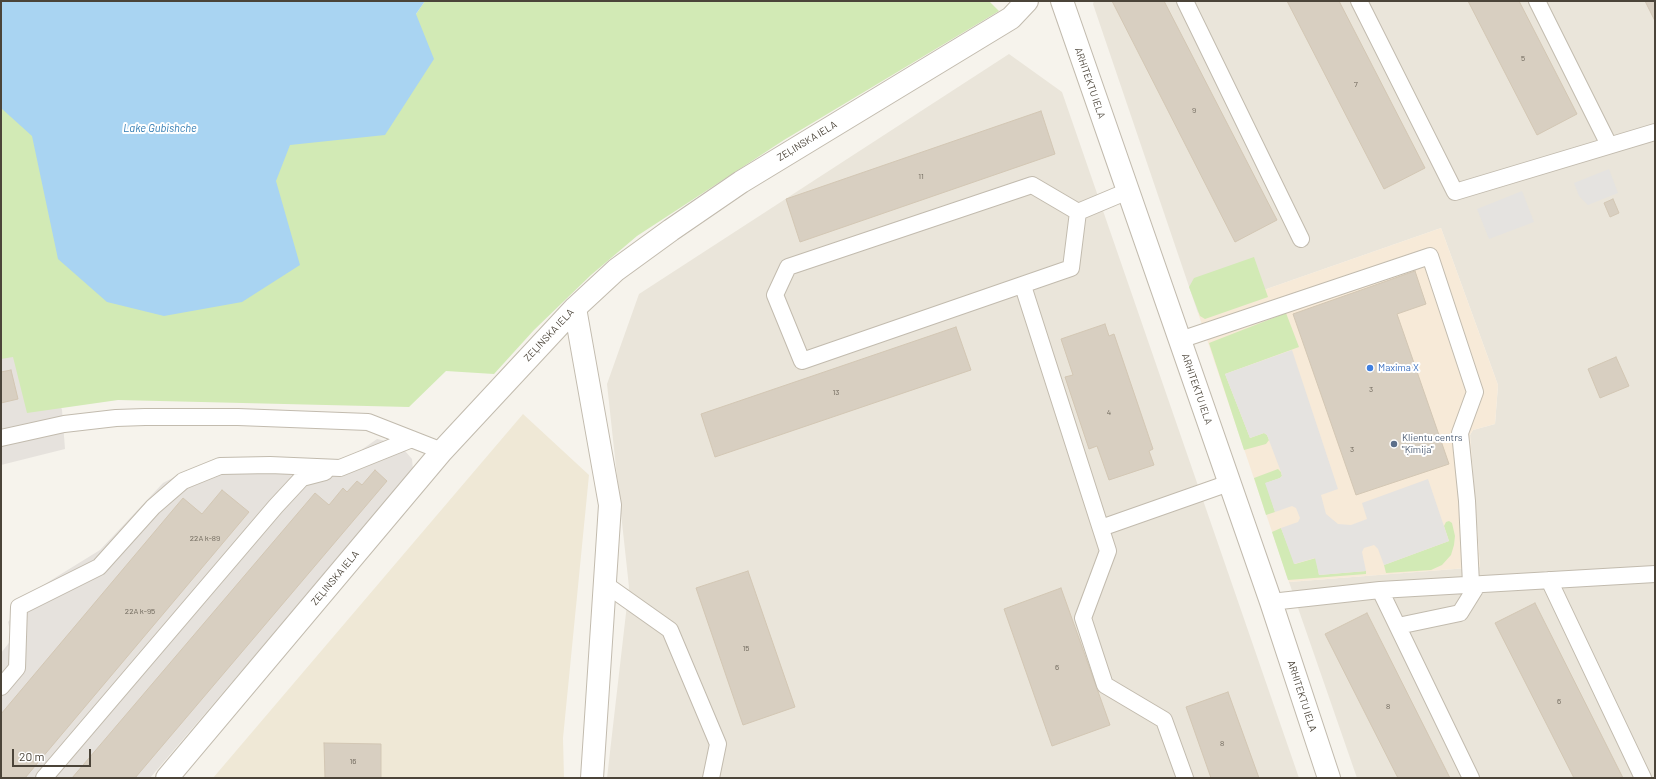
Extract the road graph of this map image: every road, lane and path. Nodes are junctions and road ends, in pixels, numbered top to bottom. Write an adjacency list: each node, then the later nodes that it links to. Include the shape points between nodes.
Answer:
1 (1027, 1): 12 (street, ZEĻINSKA IELA, via 1011,18 741,182 616,270)
2 (1062, 1): 8 (street, ARHITEKTU IELA)
3 (1185, 1): 10 (lane)
4 (1359, 1): 7 (lane, via 1455,192)
5 (1537, 1): 7 (lane)
6 (1655, 132): 7 (lane)
7 (1609, 145)
8 (1128, 191): 9 (lane); 13 (street, ARHITEKTU IELA)
9 (1078, 212): 11 (lane, via 1071,268); 11 (lane, via 1032,185 788,267 775,295 802,361)
10 (1301, 239)
11 (1023, 286): 19 (lane)
12 (575, 308): 16 (street, ZEĻINSKA IELA); 22 (street, via 610,504)
13 (1180, 340): 18 (street, ARHITEKTU IELA); 23 (lane, via 1430,256 1475,392 1460,433)
14 (1, 438): 15 (lane, via 64,424 116,418 238,417 368,422)
15 (412, 439): 16 (lane); 17 (lane)
16 (442, 451): 29 (street, ZEĻINSKA IELA)
17 (340, 468): 27 (lane, via 220,466 183,481 154,507 99,567 19,607 17,668); 28 (lane, via 302,478)
18 (1229, 483): 19 (lane); 25 (street, ARHITEKTU IELA)
19 (1101, 528): 32 (lane, via 1108,550 1083,618 1105,685 1164,720)
20 (1655, 574): 21 (lane)
21 (1548, 580): 23 (lane); 35 (lane)
22 (605, 584): 30 (street); 31 (lane, via 670,630 718,744)
23 (1475, 584): 24 (lane); 26 (lane, via 1460,613)
24 (1380, 590): 25 (lane); 26 (lane)
25 (1271, 602): 33 (street, ARHITEKTU IELA)
26 (1398, 626): 34 (lane)
27 (1, 687)
28 (44, 778)
29 (167, 778)
30 (592, 778)
31 (711, 778)
32 (1186, 778)
33 (1329, 778)
34 (1471, 778)
35 (1643, 778)

